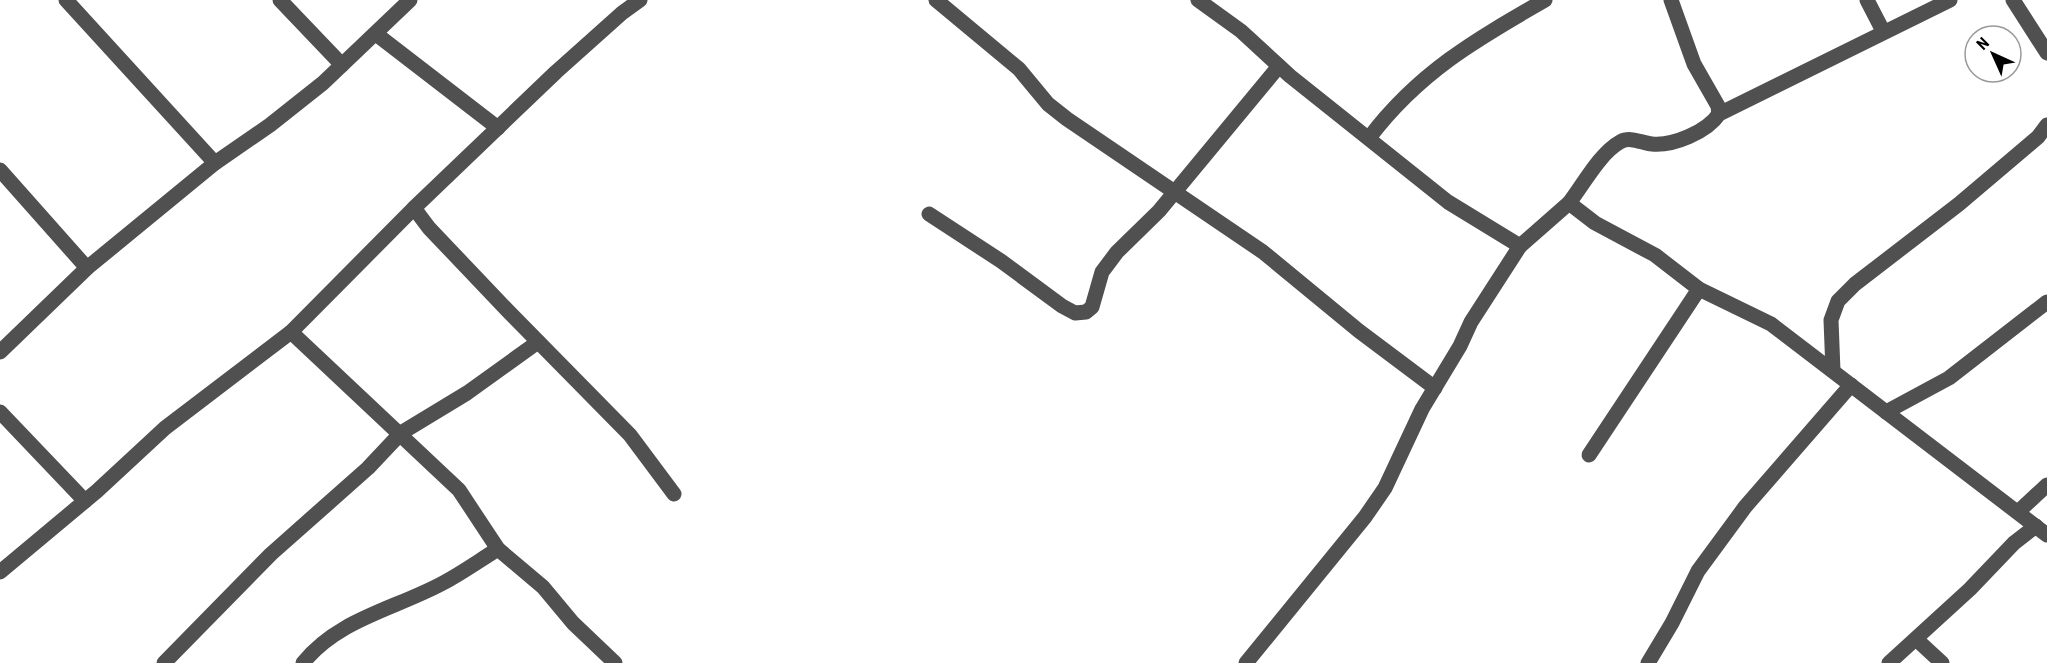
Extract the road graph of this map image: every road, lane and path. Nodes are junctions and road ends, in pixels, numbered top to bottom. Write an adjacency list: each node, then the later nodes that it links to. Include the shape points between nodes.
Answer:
1 (66, 0): 21 (street)
2 (280, 0): 15 (street)
3 (410, 0): 13 (street)
4 (640, 0): 19 (street)
5 (936, 0): 23 (street, via 1019,69 1048,104)
6 (1198, 0): 16 (street, via 1241,31)
7 (1545, 0): 20 (street, via 1475,39 1438,65 1405,94)
8 (1671, 0): 17 (street, via 1685,41)
9 (1867, 0): 12 (street)
10 (1950, 0): 12 (street)
11 (2013, 0): 14 (street)
12 (1883, 31): 17 (street)
13 (376, 34): 15 (street); 19 (street)
14 (2047, 53)
15 (342, 65): 21 (street, via 270,125)
16 (1279, 66): 20 (street); 23 (street)
17 (1719, 114): 24 (street, via 1709,125 1671,143 1650,144 1631,139 1620,142 1589,174)
18 (2047, 125): 34 (street, via 1959,204 1838,301 1831,320)
19 (498, 128): 25 (street)
20 (1369, 138): 27 (street, via 1449,202)
21 (215, 163): 28 (street)
22 (0, 170): 28 (street)
23 (1175, 191): 26 (street, via 1102,272 1092,307 1086,312 1075,313 1062,306); 36 (street, via 1263,252)
24 (1569, 203): 27 (street); 29 (street, via 1595,223 1655,255)
25 (414, 208): 31 (street); 32 (street)
26 (928, 214)
27 (1520, 246): 36 (street, via 1471,322)
28 (87, 268): 33 (street)
29 (1699, 289): 34 (street, via 1771,324); 40 (street)
30 (2047, 302): 38 (street, via 1949,378)
31 (291, 332): 39 (street); 43 (street, via 165,428)
32 (538, 342): 39 (street, via 467,393); 42 (street, via 630,435)
33 (0, 352)
34 (1833, 371): 35 (street)
35 (1851, 385): 38 (street); 53 (street, via 1745,507 1698,571)
36 (1436, 388): 52 (street, via 1385,488)
37 (0, 412): 43 (street)
38 (1886, 412): 44 (street)
39 (401, 433): 46 (street, via 459,490); 49 (street, via 368,468 271,554)
40 (1589, 455)
41 (2047, 485): 44 (street)
42 (674, 494)
43 (85, 501): 47 (street)
44 (2018, 512): 45 (street)
45 (2042, 531): 48 (street, via 2014,543)
46 (498, 549): 50 (street, via 444,583 354,623 319,644); 51 (street, via 543,587 573,624)
47 (0, 572)
48 (1916, 639): 54 (street); 55 (street)
49 (164, 663)
50 (303, 663)
51 (615, 663)
52 (1246, 663)
53 (1648, 663)
54 (1889, 663)
55 (1942, 663)

